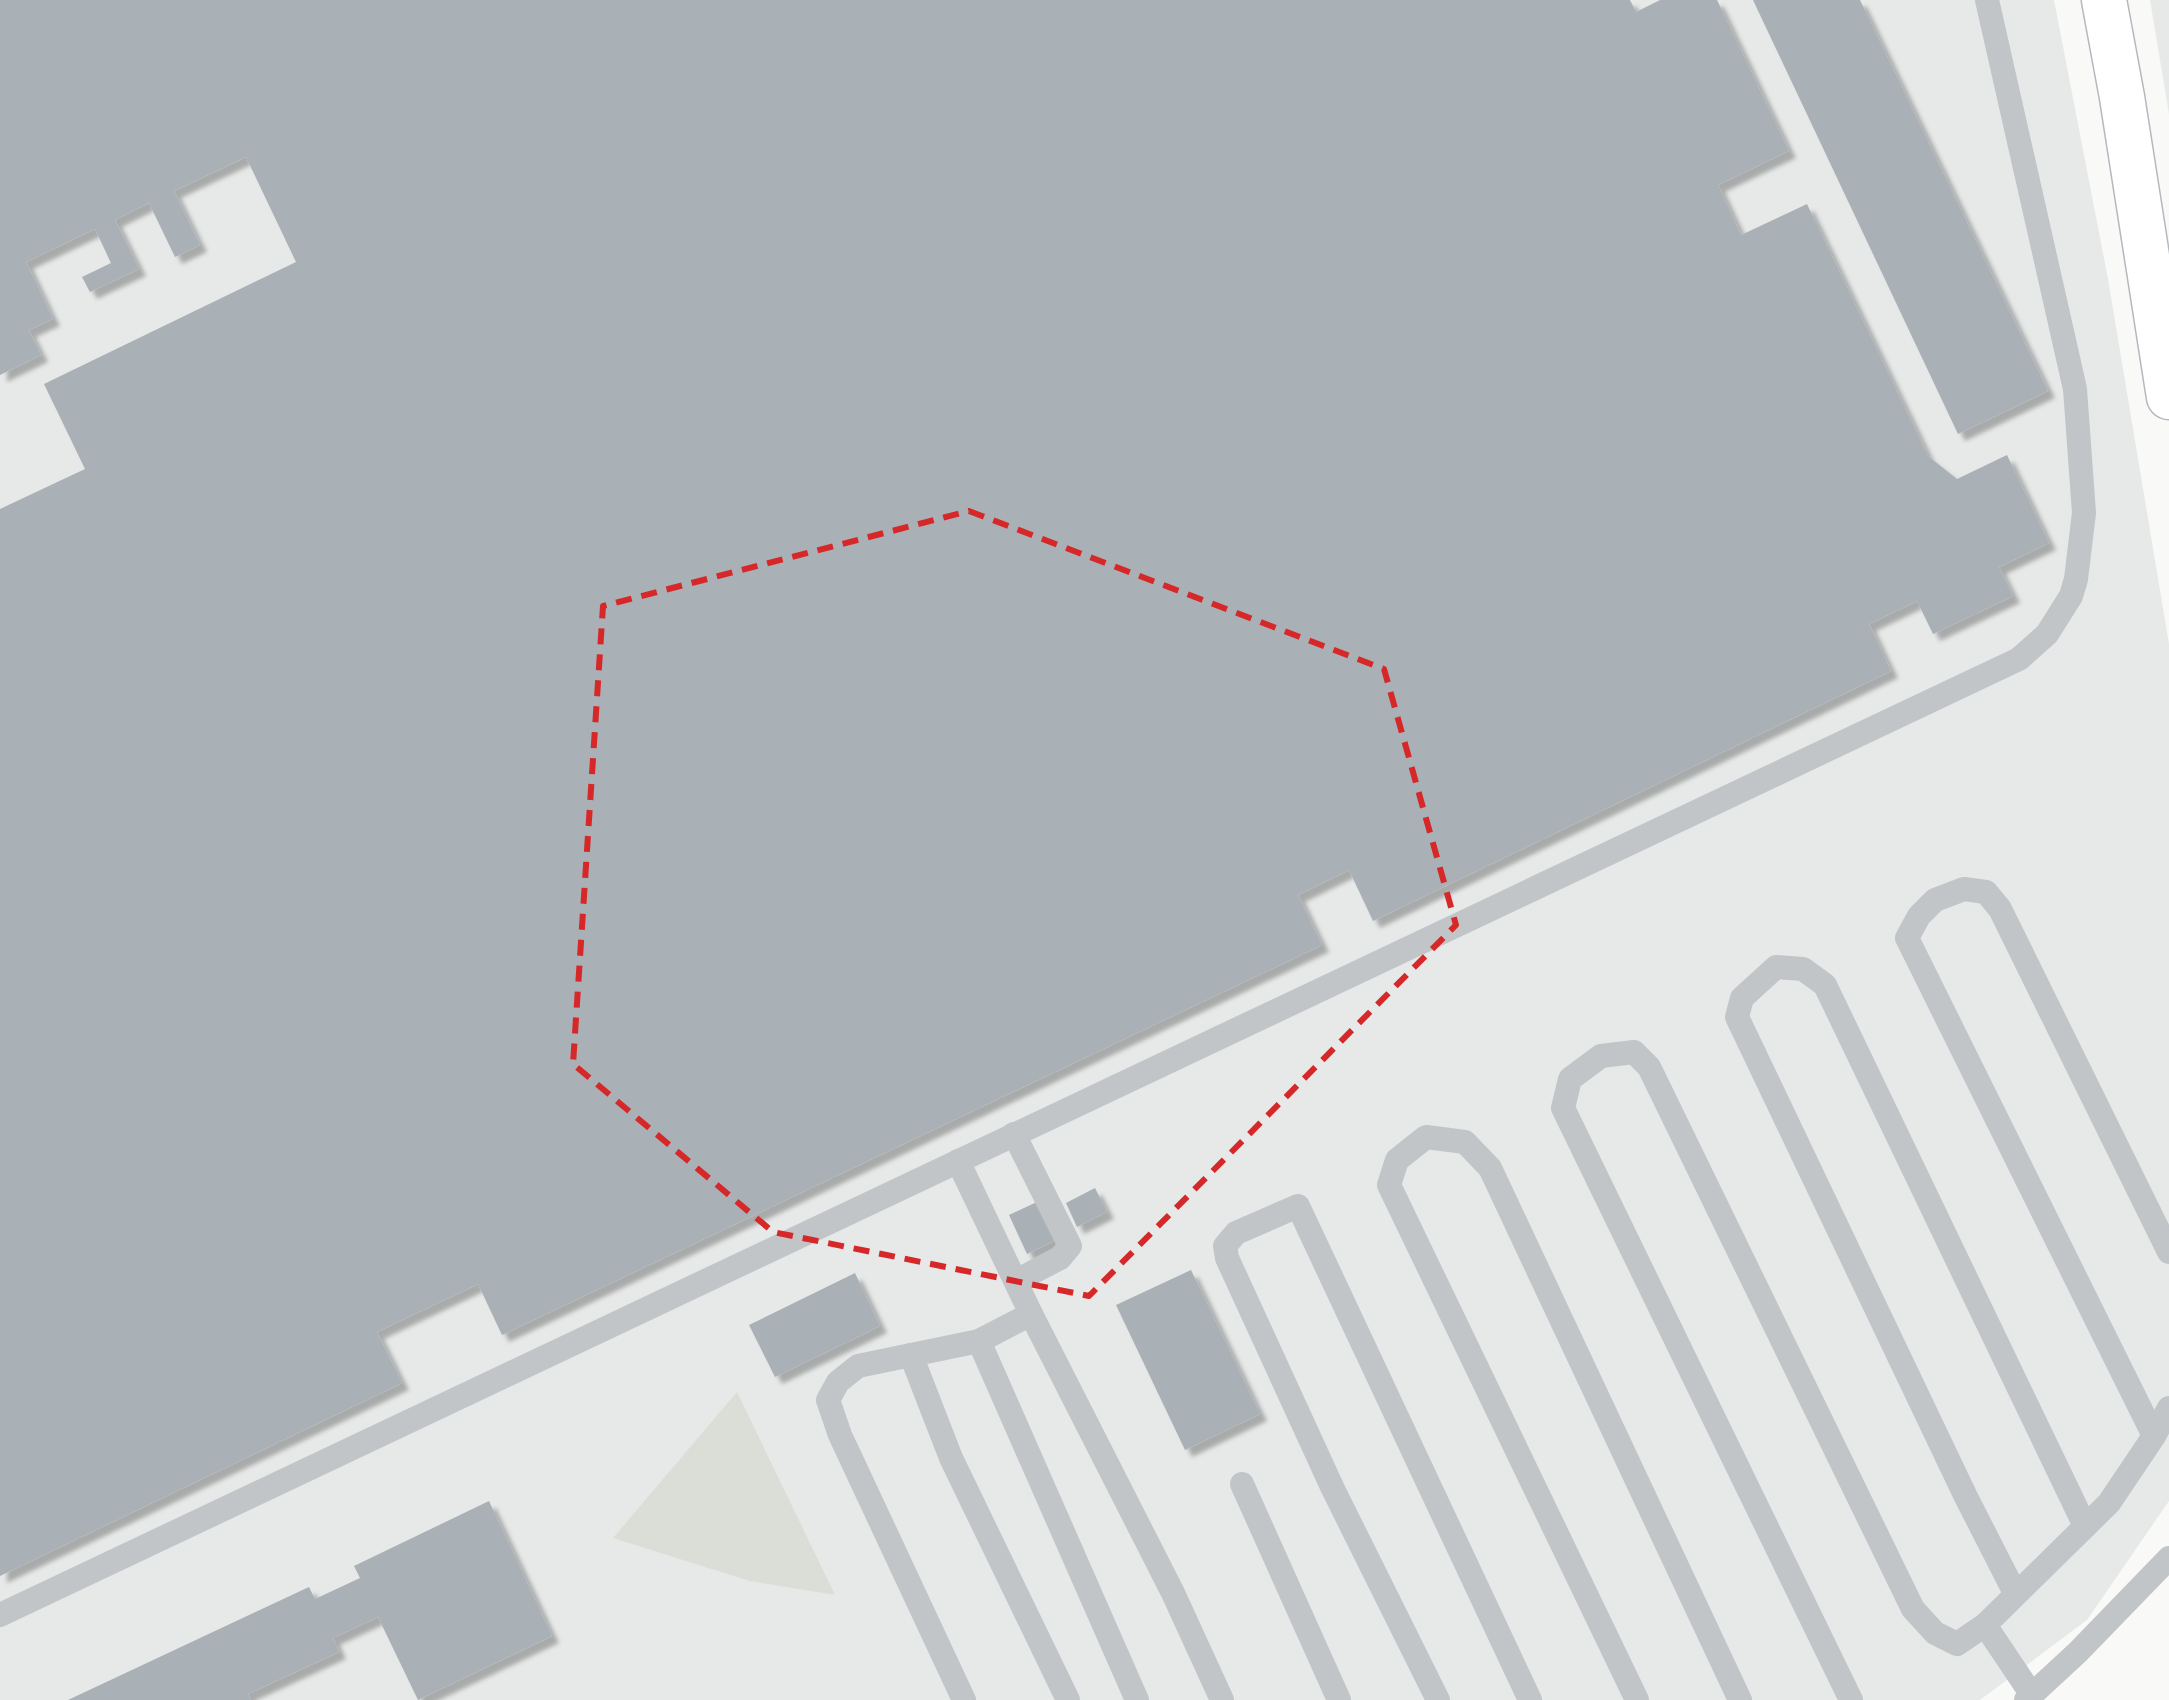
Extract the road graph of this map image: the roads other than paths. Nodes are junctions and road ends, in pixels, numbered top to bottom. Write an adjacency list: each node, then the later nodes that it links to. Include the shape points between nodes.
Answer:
1 (1987, 0): 4 (lane, via 2075,389 2084,513 2071,596 2047,634 2019,659)
2 (2104, 0): 3 (street)
3 (2169, 397)
4 (1014, 1134): 5 (lane); 7 (lane, via 1070,1246 1060,1258)
5 (958, 1161): 7 (lane); 17 (lane)
6 (2169, 1252): 12 (lane, via 2000,909 1986,892 1964,889 1935,900 1907,938)
7 (1016, 1281): 8 (lane)
8 (1031, 1314): 9 (lane); 23 (lane)
9 (979, 1341): 10 (lane); 22 (lane)
10 (911, 1355): 20 (lane, via 858,1366 838,1382 828,1400); 21 (lane, via 951,1458)
11 (2169, 1408): 12 (lane)
12 (2154, 1436): 14 (lane, via 2109,1503)
13 (1242, 1484): 24 (lane)
14 (2085, 1526): 16 (lane); 16 (lane, via 1825,985 1803,969 1776,967 1742,998 1737,1017)
15 (2169, 1558): 19 (lane)
16 (2015, 1593): 18 (lane)
17 (0, 1615)
18 (1985, 1625): 19 (lane); 29 (lane, via 1957,1644 1935,1633 1913,1609 1649,1067 1634,1052 1601,1056 1570,1079 1563,1108)
19 (2029, 1698)
20 (964, 1700)
21 (1068, 1700)
22 (1137, 1700)
23 (1222, 1700)
24 (1339, 1700)
25 (1438, 1700): 26 (lane, via 1227,1258 1225,1246 1236,1233 1298,1206)
26 (1530, 1700)
27 (1637, 1700): 28 (lane, via 1389,1185 1397,1160 1426,1137 1465,1142 1490,1168)
28 (1740, 1700)
29 (1851, 1700)

